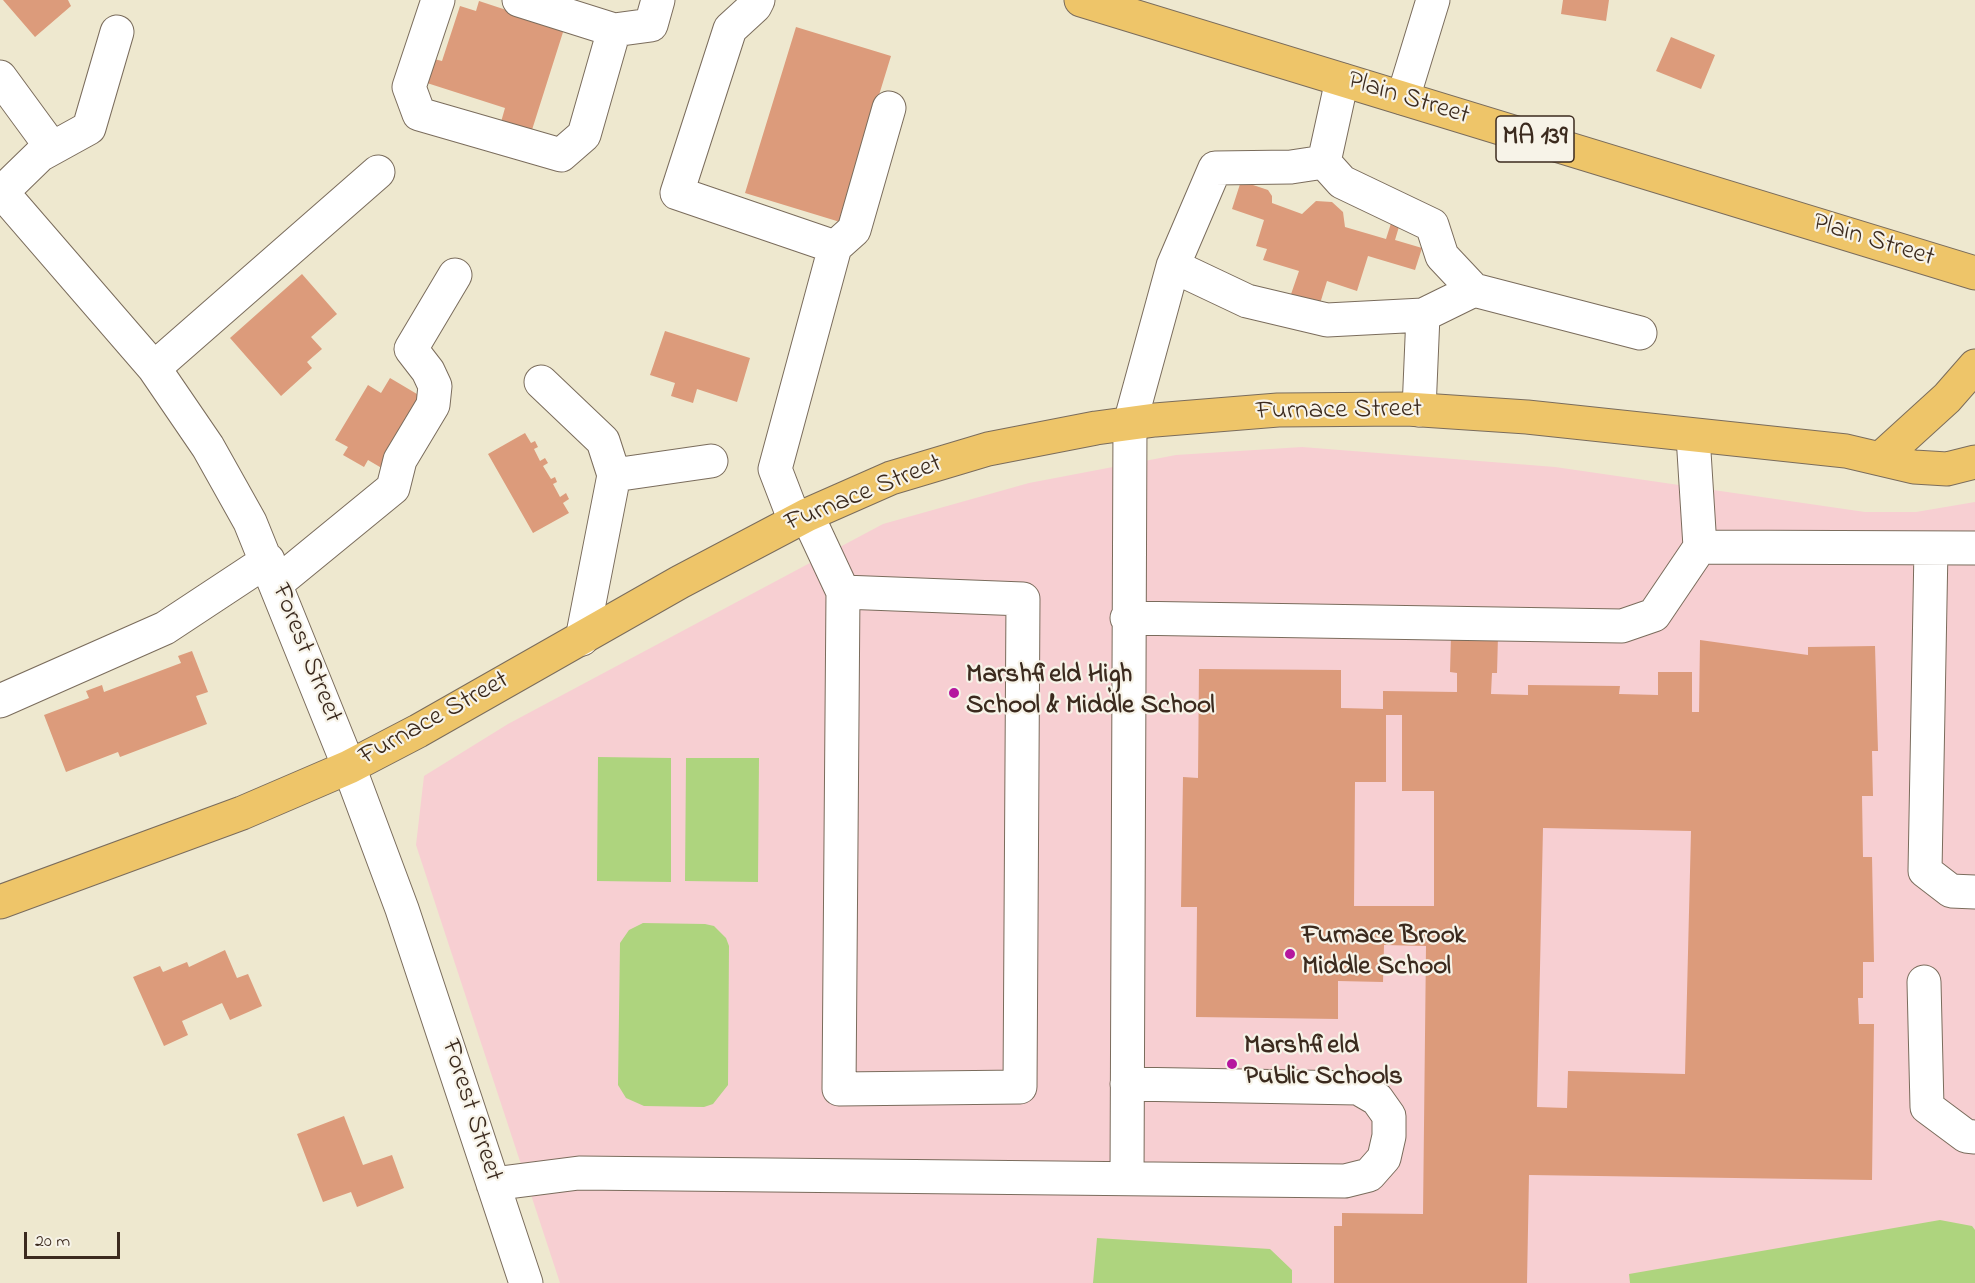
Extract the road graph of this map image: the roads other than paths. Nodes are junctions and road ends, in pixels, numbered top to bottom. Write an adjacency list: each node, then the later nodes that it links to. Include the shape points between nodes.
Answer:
1 (438, 0): 7 (street, via 409,87 419,114 561,155 584,135)
2 (519, 0): 7 (street)
3 (658, 0): 7 (street, via 651,25)
4 (758, 0): 17 (street, via 730,29 677,193)
5 (1082, 0): 10 (main road, Plain Street / MA 139)
6 (1423, 2): 11 (street)
7 (614, 30)
8 (117, 32): 13 (street, via 89,128)
9 (0, 77): 13 (street)
10 (1342, 80): 11 (main road, Plain Street / MA 139); 14 (street)
11 (1403, 98): 19 (main road, Plain Street / MA 139)
12 (889, 108): 17 (street, via 854,230)
13 (52, 148): 16 (street)
14 (1324, 162): 18 (street, via 1291,167 1215,168); 21 (street, via 1342,182 1432,225 1442,256)
15 (378, 172): 25 (street)
16 (1, 191): 25 (street, Forest Street)
17 (836, 247): 34 (street, via 775,469)
18 (1173, 266): 22 (street, via 1247,301 1327,320); 28 (street)
19 (1975, 273)
20 (455, 275): 38 (street, via 411,349 435,386 433,405 400,460 393,489)
21 (1474, 290): 22 (street); 23 (street)
22 (1422, 315): 27 (street)
23 (1640, 333)
24 (1975, 366): 30 (main road, via 1947,398)
25 (154, 368): 38 (street, Forest Street, via 230,484)
26 (541, 382): 33 (street, via 603,441)
27 (1419, 410): 28 (main road, Furnace Street, via 1278,410); 29 (main road, Furnace Street, via 1527,417)
28 (1130, 423): 34 (main road, Furnace Street, via 939,462 891,478); 40 (street)
29 (1693, 436): 30 (main road, Furnace Street); 35 (street)
30 (1880, 459): 32 (main road, Furnace Street, via 1947,469)
31 (711, 461): 33 (street)
32 (1975, 462)
33 (614, 475): 41 (street)
34 (801, 518): 39 (street); 41 (main road, Furnace Street)
35 (1700, 547): 36 (street); 40 (street, via 1654,615 1622,626)
36 (1931, 548): 37 (street); 44 (street, via 1925,871 1951,891)
37 (1975, 548)
38 (272, 571): 42 (street, via 165,628); 43 (street, Forest Street)
39 (843, 592): 39 (street, via 839,1089 1020,1087 1023,599)
40 (1127, 618): 47 (street)
41 (582, 639): 43 (main road, Furnace Street)
42 (0, 701)
43 (349, 767): 45 (main road, Furnace Street, via 242,813); 50 (street, Forest Street, via 427,982)
44 (1975, 892)
45 (0, 902)
46 (1924, 982): 48 (street, via 1927,1107 1966,1136)
47 (1127, 1084): 49 (street); 49 (street, via 1358,1088 1377,1099 1389,1116 1384,1158 1369,1175 1345,1181)
48 (1975, 1137)
49 (1127, 1178): 50 (street, via 579,1173)
50 (493, 1184): 51 (street, Forest Street)
51 (526, 1283)

